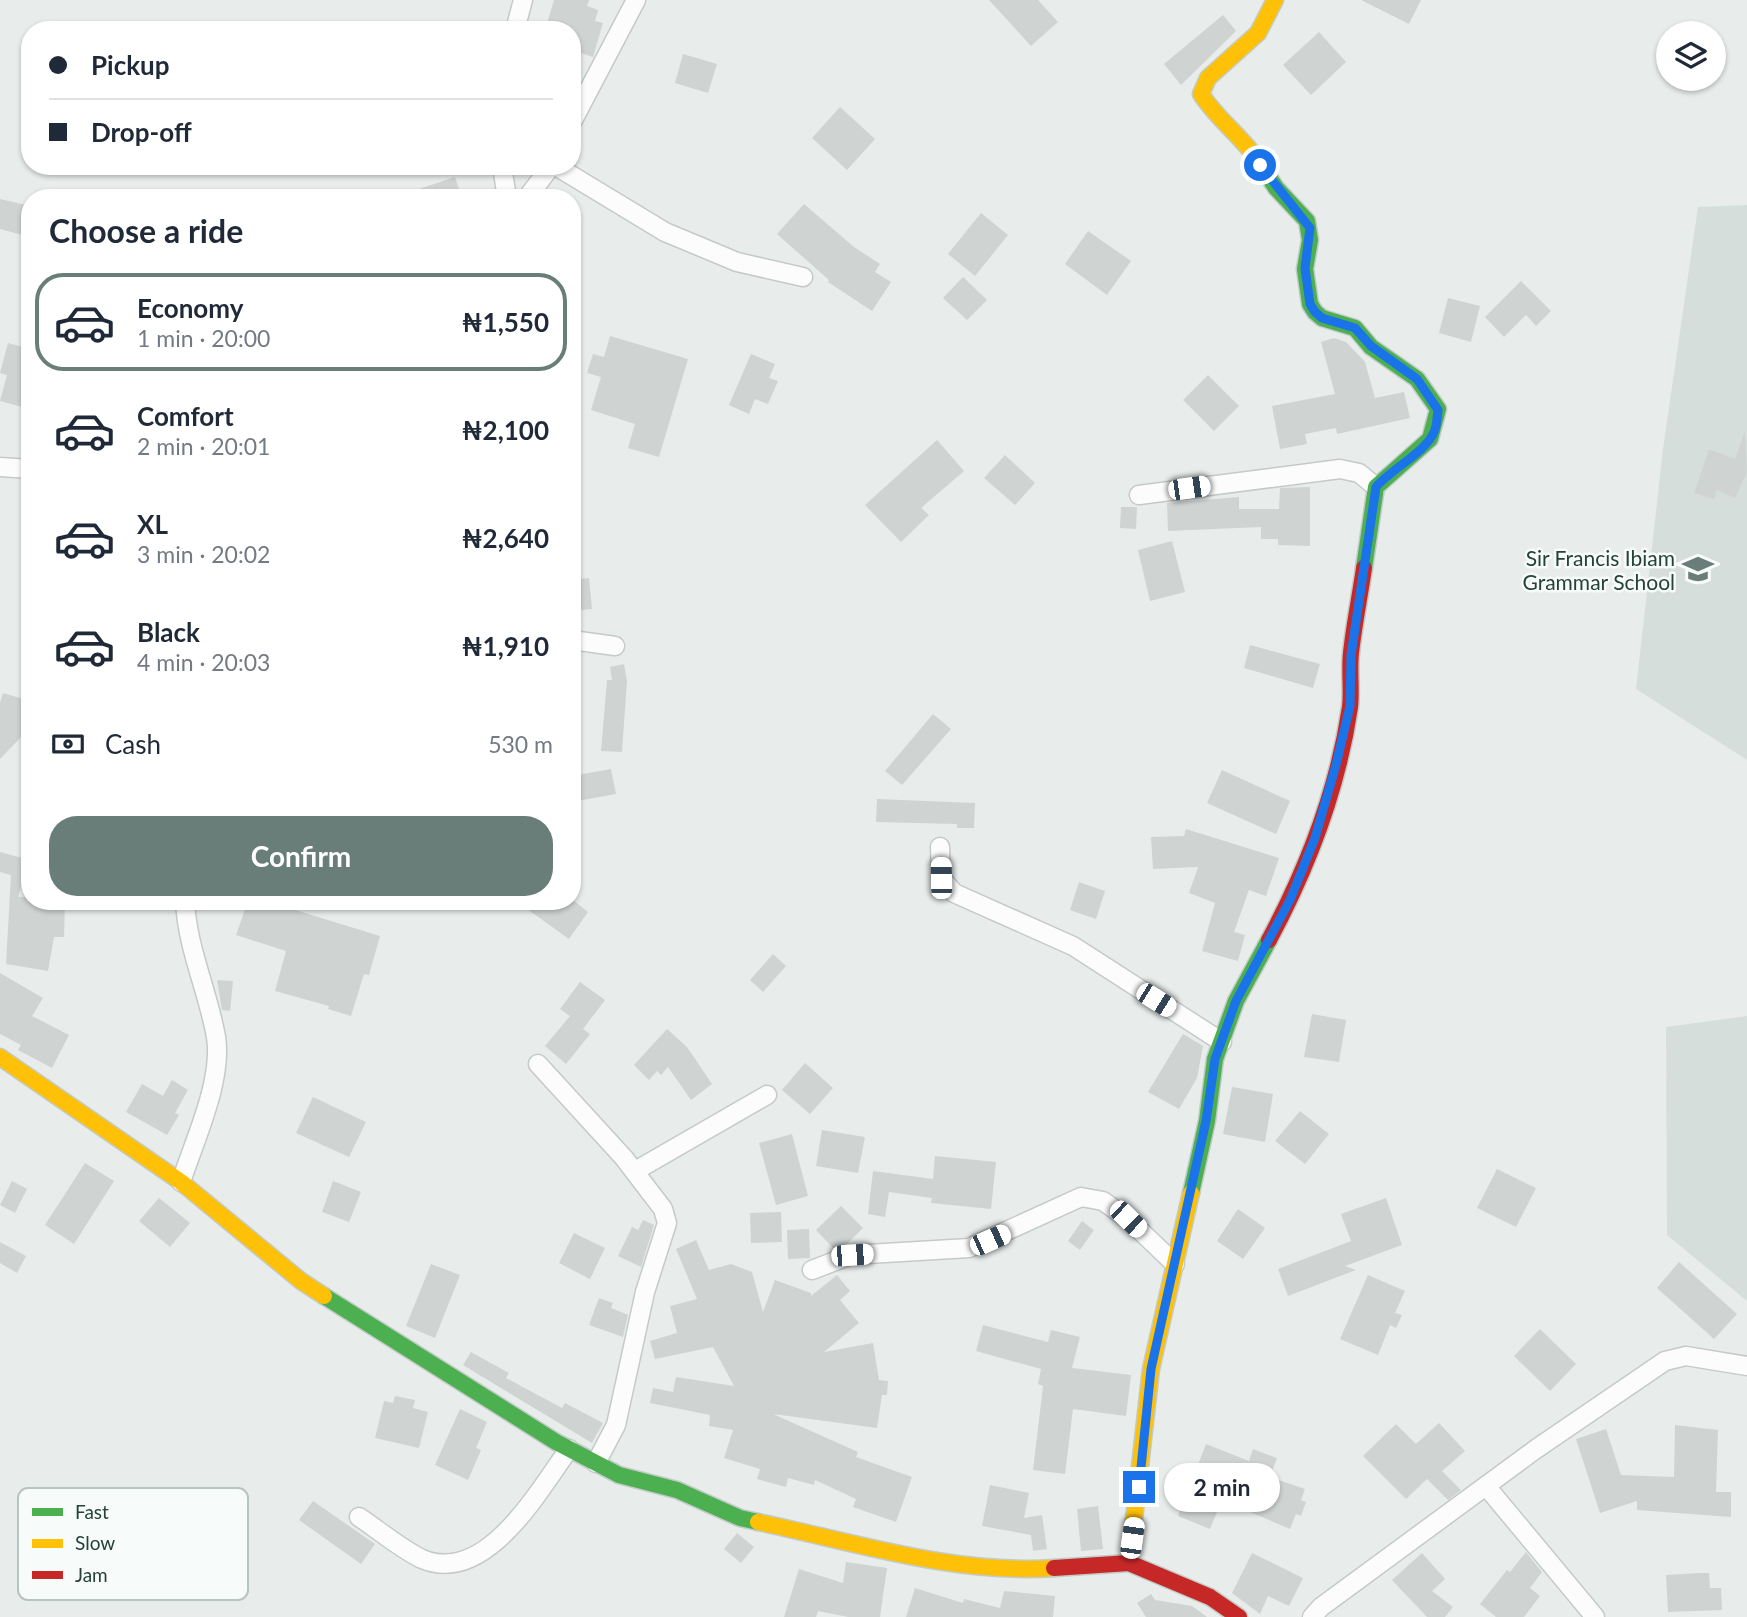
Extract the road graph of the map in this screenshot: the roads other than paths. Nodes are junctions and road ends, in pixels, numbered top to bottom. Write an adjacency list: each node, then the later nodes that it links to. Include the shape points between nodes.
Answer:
1 (523, 0): 4 (street)
2 (636, 0): 5 (street)
3 (1275, 0): 10 (street, via 1258,33 1208,78 1201,94 1307,221 1310,240 1305,268 1315,312 1355,328 1371,346 1417,379 1438,410 1434,433 1426,444)
4 (517, 21)
5 (581, 105)
6 (571, 175): 7 (street, via 665,232 737,262)
7 (803, 277)
8 (0, 467): 9 (street)
9 (21, 468)
10 (1376, 487): 11 (street, via 1359,473 1314,470); 16 (street, via 1351,655 1350,706 1336,765 1315,838 1290,900 1236,1001)
11 (1139, 495)
12 (581, 641): 13 (street)
13 (615, 646)
14 (940, 847): 16 (street, via 941,878 954,893 1073,946)
15 (185, 910): 21 (street, via 217,1039 216,1076)
16 (1222, 1042): 22 (street)
17 (0, 1057): 21 (street)
18 (538, 1064): 20 (street)
19 (767, 1095): 20 (street)
20 (635, 1171): 26 (street, via 663,1209 667,1223 645,1292 616,1425)
21 (181, 1182): 25 (street, via 301,1281)
22 (1175, 1264): 23 (street, via 1111,1207 1081,1197 969,1248 852,1255); 29 (street, via 1151,1369)
23 (812, 1270)
24 (1747, 1366): 27 (street, via 1686,1356 1665,1361)
25 (569, 1449): 26 (street); 28 (street, via 509,1531 471,1558 442,1564 422,1558)
26 (596, 1463): 29 (street, via 619,1475 677,1490 740,1518 945,1562 1031,1570)
27 (1486, 1486): 31 (street); 32 (street)
28 (359, 1517)
29 (1129, 1563): 30 (street, via 1210,1597)
30 (1239, 1617)
31 (1312, 1617)
32 (1595, 1617)

